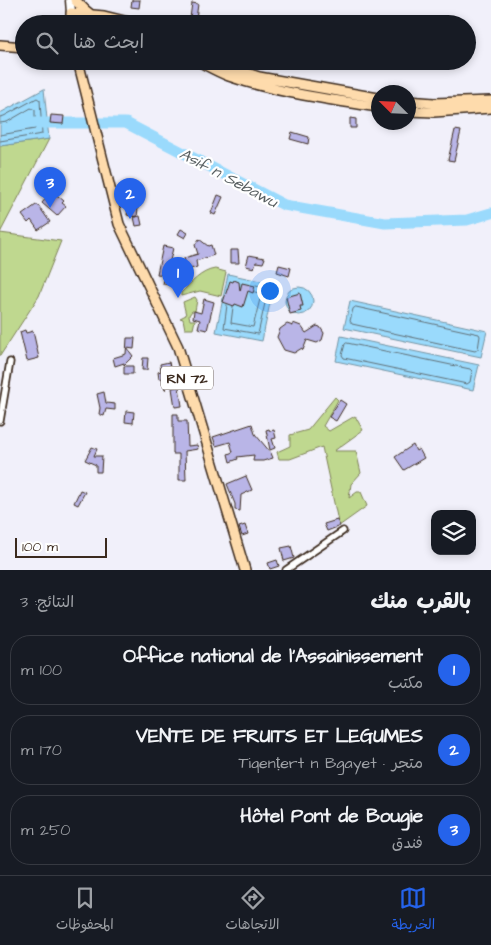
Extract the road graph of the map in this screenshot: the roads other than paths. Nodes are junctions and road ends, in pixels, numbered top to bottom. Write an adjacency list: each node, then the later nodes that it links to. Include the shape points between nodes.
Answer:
1 (70, 0): 3 (main road)
2 (75, 0): 4 (main road)
3 (71, 13): 4 (main road)
4 (93, 15)
5 (0, 45): 6 (main road)
6 (15, 46)
7 (80, 70): 19 (main road, RN 72, via 119,224 178,347)
8 (217, 70): 13 (main road, via 294,93)
9 (239, 70): 10 (main road)
10 (371, 97)
11 (491, 101): 12 (main road)
12 (416, 102)
13 (371, 106)
14 (491, 108): 15 (main road)
15 (416, 111)
16 (10, 362): 17 (street)
17 (0, 421)
18 (344, 531): 20 (street)
19 (245, 570)
20 (286, 570)

